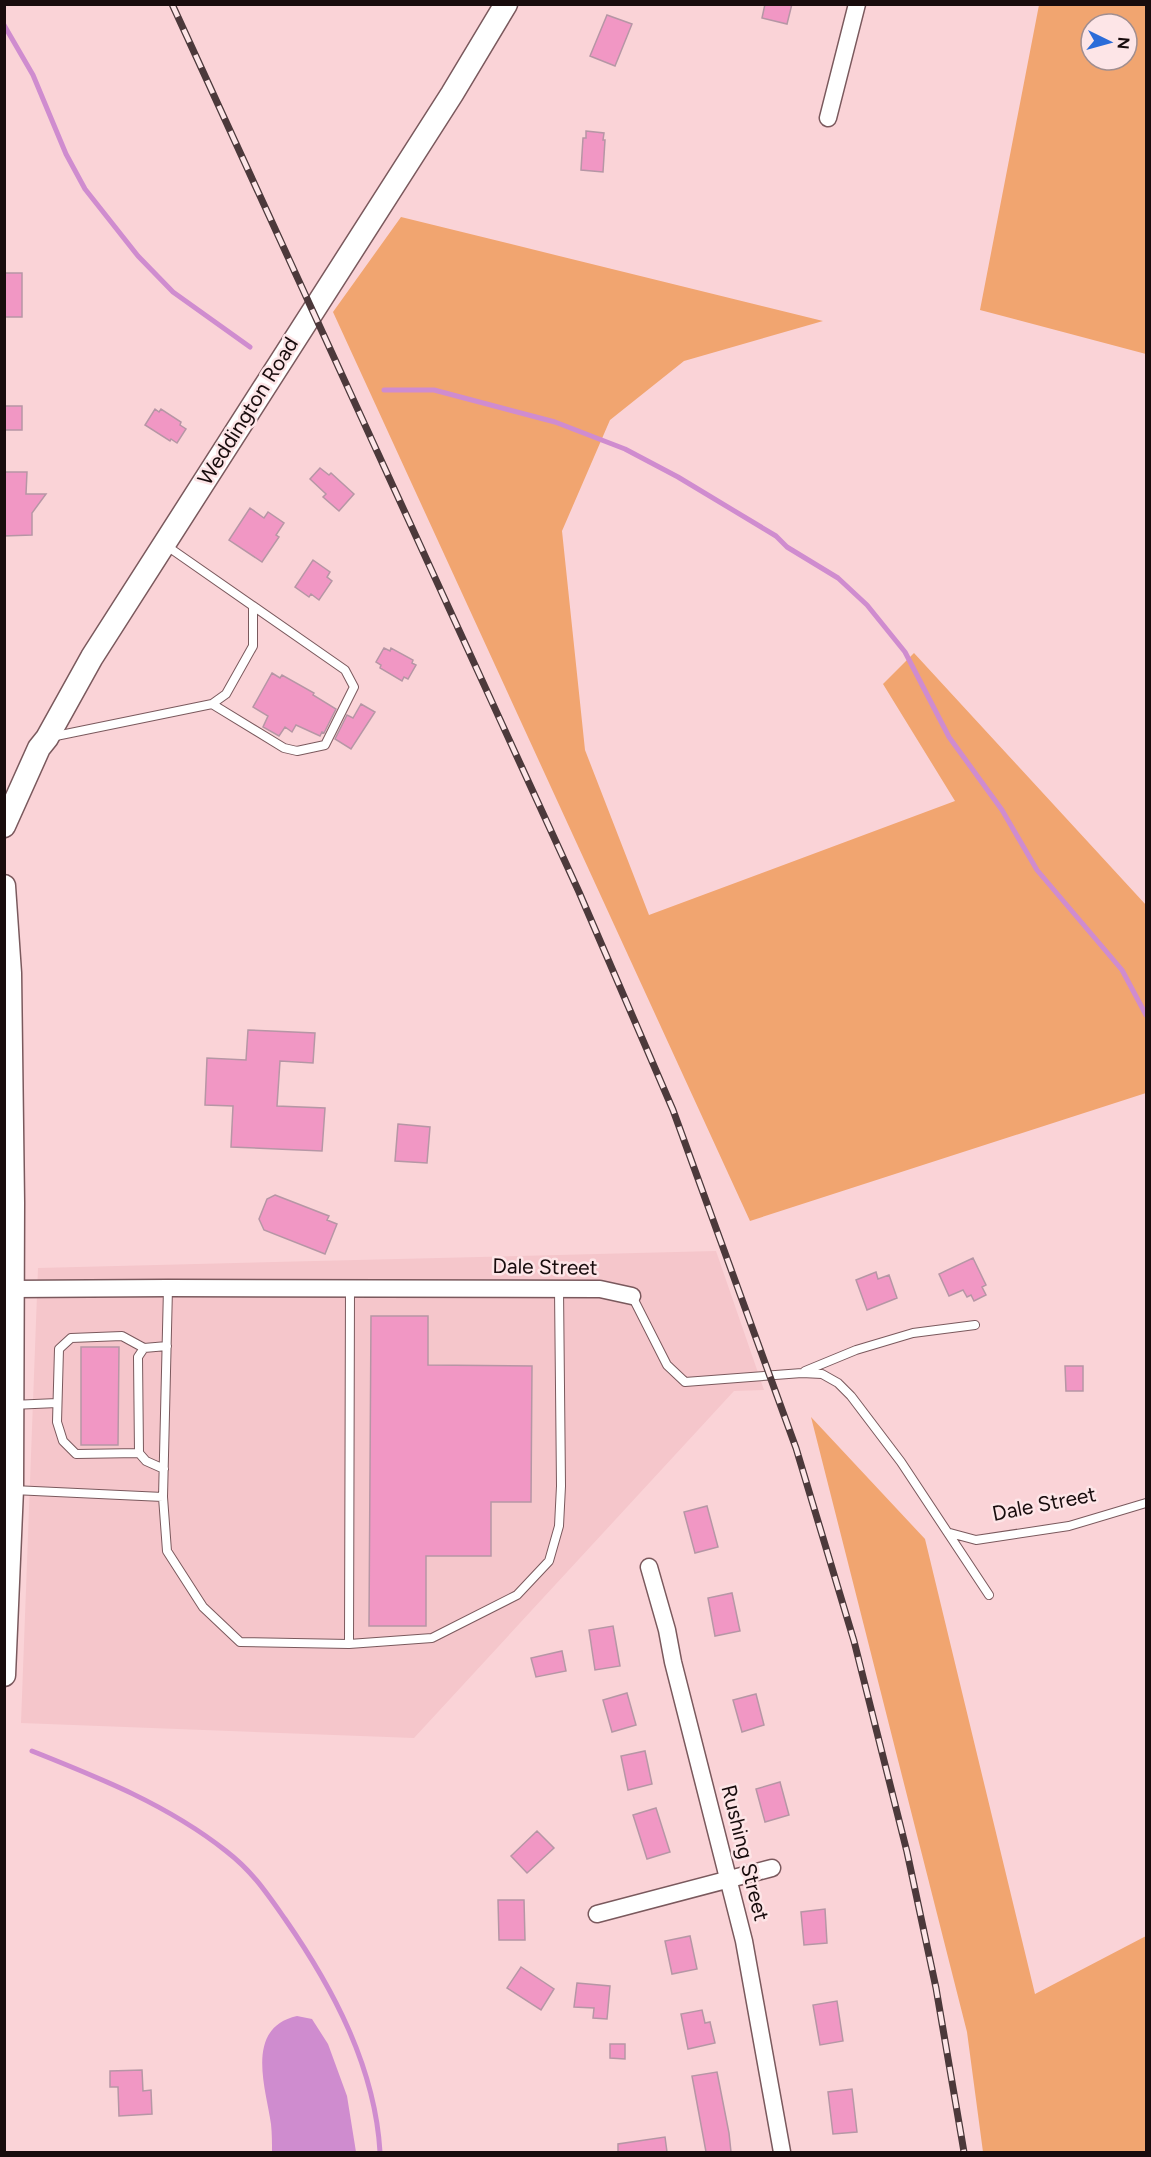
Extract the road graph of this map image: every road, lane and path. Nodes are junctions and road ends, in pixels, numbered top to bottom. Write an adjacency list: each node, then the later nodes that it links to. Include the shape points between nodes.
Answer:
1 (506, 4): 4 (main road, Weddington Road)
2 (857, 4): 3 (street)
3 (828, 118)
4 (164, 544): 5 (lane); 7 (main road, Weddington Road, via 92,657)
5 (253, 607): 6 (lane, via 253,646 226,694); 6 (lane, via 345,670 354,687 325,745 306,750 284,748)
6 (212, 704): 7 (lane)
7 (47, 738): 8 (main road, Weddington Road)
8 (4, 826)
9 (4, 886): 12 (main road, via 10,973)
10 (168, 1287): 11 (street, Dale Street); 12 (street, Dale Street); 16 (lane)
11 (350, 1288): 13 (street, Dale Street); 32 (lane)
12 (12, 1289): 20 (main road)
13 (559, 1289): 14 (street, Dale Street, via 600,1289); 32 (lane, via 561,1486 559,1526 549,1560 517,1595 432,1638)
14 (632, 1296): 18 (lane, Dale Street, via 667,1365 685,1382)
15 (975, 1325): 18 (lane, via 913,1333)
16 (167, 1346): 17 (lane); 22 (lane)
17 (144, 1348): 19 (lane, via 122,1336 71,1338 59,1349); 21 (lane, via 138,1357)
18 (802, 1372): 27 (lane, Dale Street, via 822,1374 851,1396)
19 (57, 1403): 20 (lane); 21 (lane, via 57,1422 63,1440 76,1454)
20 (12, 1405): 23 (main road)
21 (139, 1453): 22 (lane)
22 (164, 1469): 24 (lane)
23 (10, 1483): 24 (lane); 26 (main road)
24 (163, 1497): 32 (lane, via 167,1551 203,1607 240,1642)
25 (1146, 1503): 27 (lane, Dale Street, via 1069,1526 976,1540)
26 (8, 1533): 29 (main road)
27 (950, 1533): 30 (lane, Dale Street)
28 (648, 1568): 35 (street, Rushing Street)
29 (7, 1586): 31 (main road)
30 (988, 1595)
31 (5, 1642): 33 (main road)
32 (349, 1644)
33 (4, 1675)
34 (772, 1868): 35 (street)
35 (729, 1879): 36 (street); 37 (street, Rushing Street)
36 (597, 1914)
37 (782, 2152)

